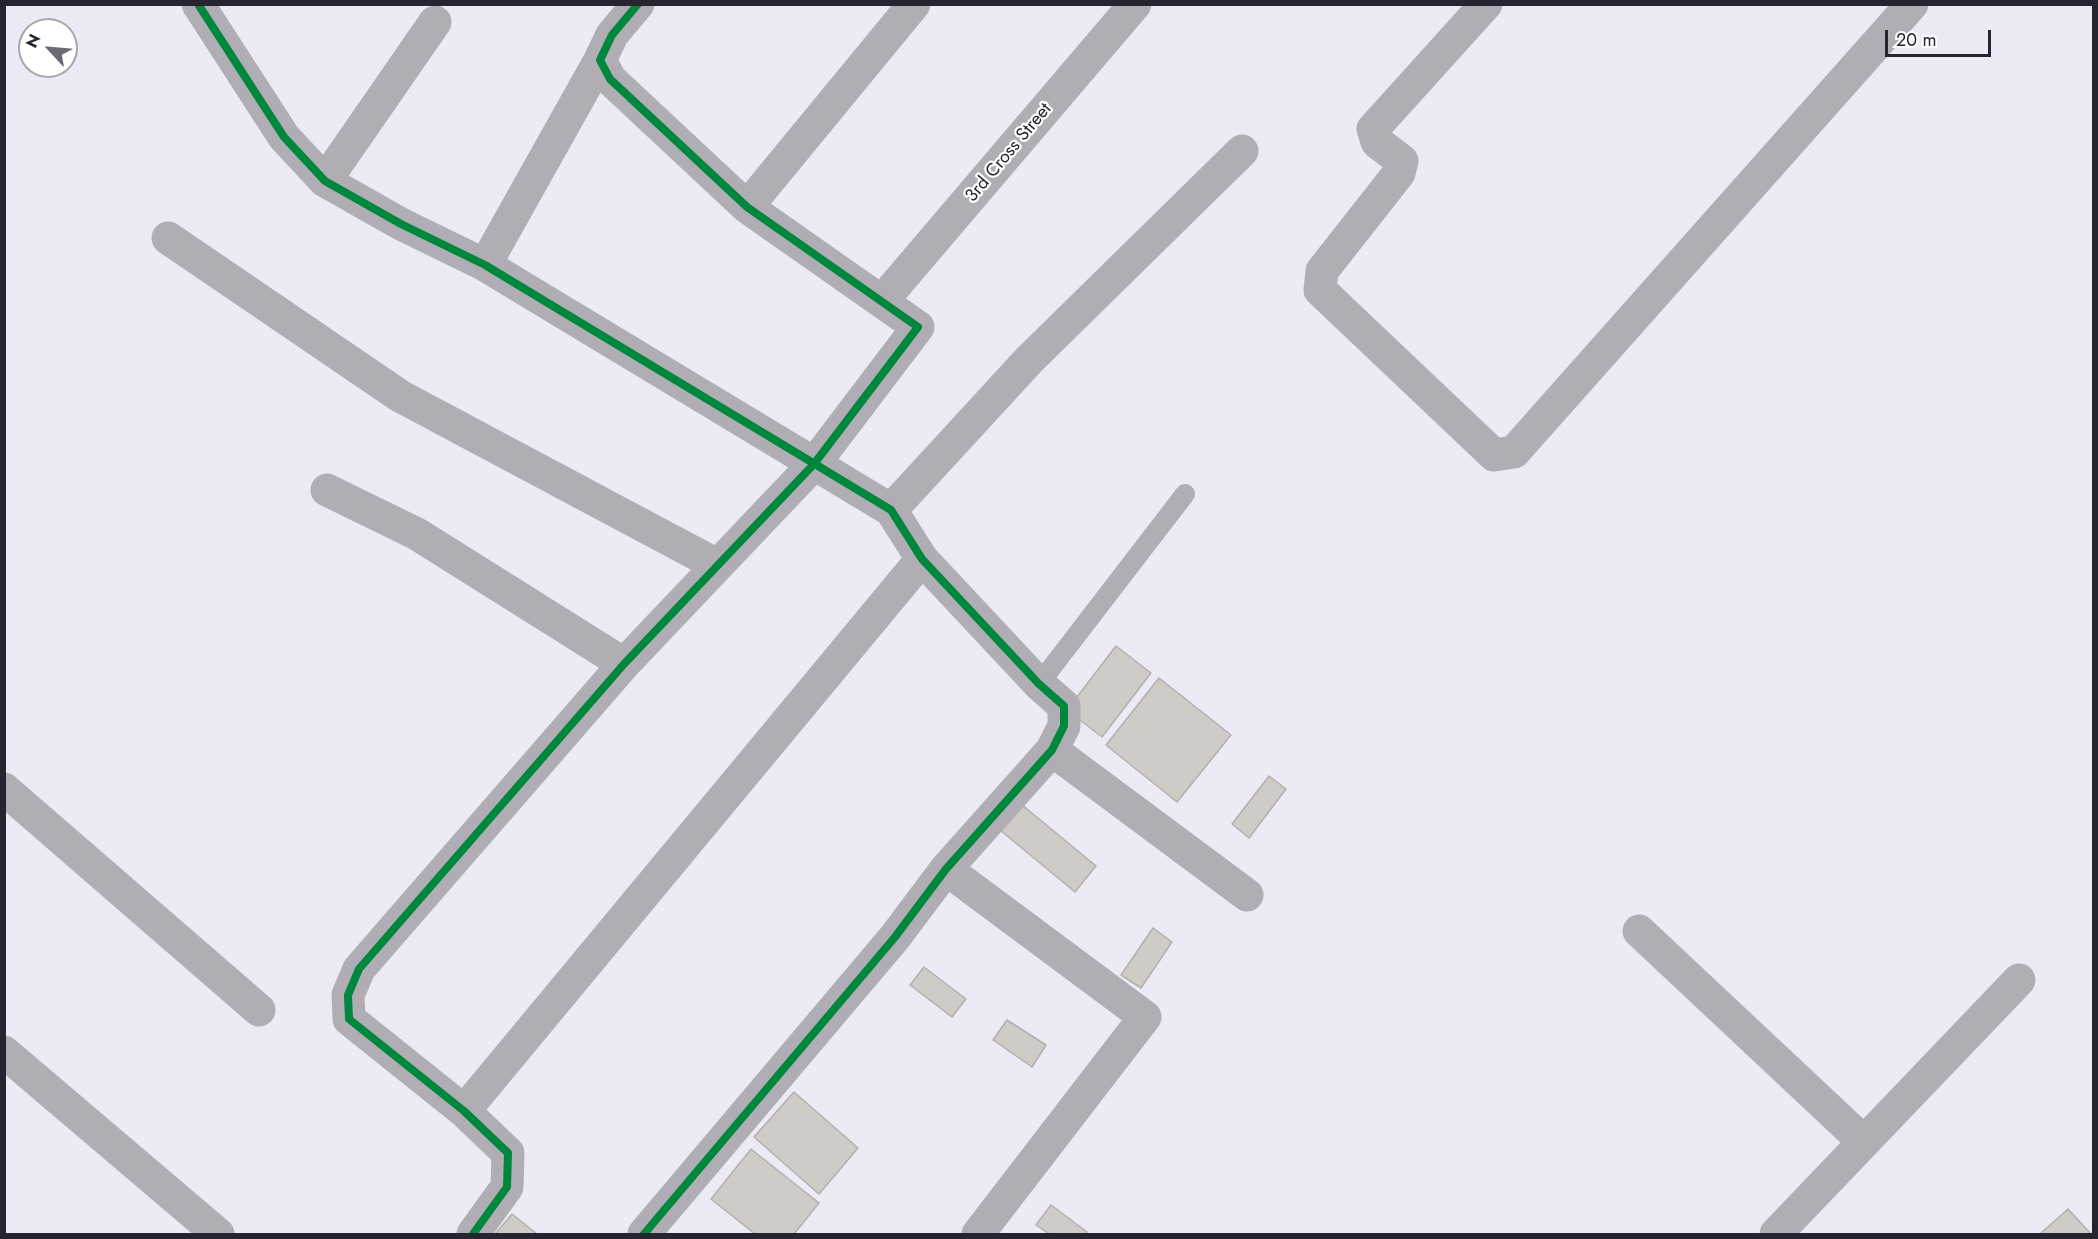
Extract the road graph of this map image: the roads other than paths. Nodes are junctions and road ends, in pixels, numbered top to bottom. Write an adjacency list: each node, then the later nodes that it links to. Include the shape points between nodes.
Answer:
1 (198, 4): 10 (street, via 284,137)
2 (638, 4): 8 (street, via 612,35)
3 (914, 4): 11 (street)
4 (1135, 4): 14 (street, 3rd Cross Street)
5 (1486, 4): 6 (street, via 1373,129 1377,142 1402,161 1398,173 1322,271 1320,290 1494,455 1514,452)
6 (1912, 4)
7 (435, 22): 10 (street)
8 (600, 60): 11 (street, via 610,79); 13 (street)
9 (1242, 151): 18 (street, via 1029,360)
10 (325, 181): 13 (street)
11 (747, 207): 14 (street)
12 (168, 238): 20 (street, via 400,396)
13 (485, 265): 15 (street)
14 (882, 301): 15 (street, via 918,327)
15 (814, 464): 18 (street); 20 (street)
16 (327, 490): 21 (street, via 417,534)
17 (1185, 494): 22 (lane)
18 (891, 510): 19 (street)
19 (922, 559): 22 (street); 31 (street)
20 (717, 565): 21 (street)
21 (624, 664): 31 (street, via 358,969 348,995 349,1019)
22 (1039, 684): 23 (street, via 1064,706 1064,726)
23 (1052, 750): 25 (street); 26 (street)
24 (4, 789): 29 (street)
25 (946, 869): 35 (street, via 895,937); 36 (street, via 1145,1017)
26 (1247, 895)
27 (1640, 931): 32 (street)
28 (2019, 980): 32 (street)
29 (259, 1011)
30 (4, 1052): 33 (street)
31 (464, 1111): 34 (street, via 508,1153 507,1187)
32 (1864, 1142): 37 (street)
33 (218, 1234)
34 (473, 1234)
35 (644, 1234)
36 (978, 1234)
37 (1776, 1234)

